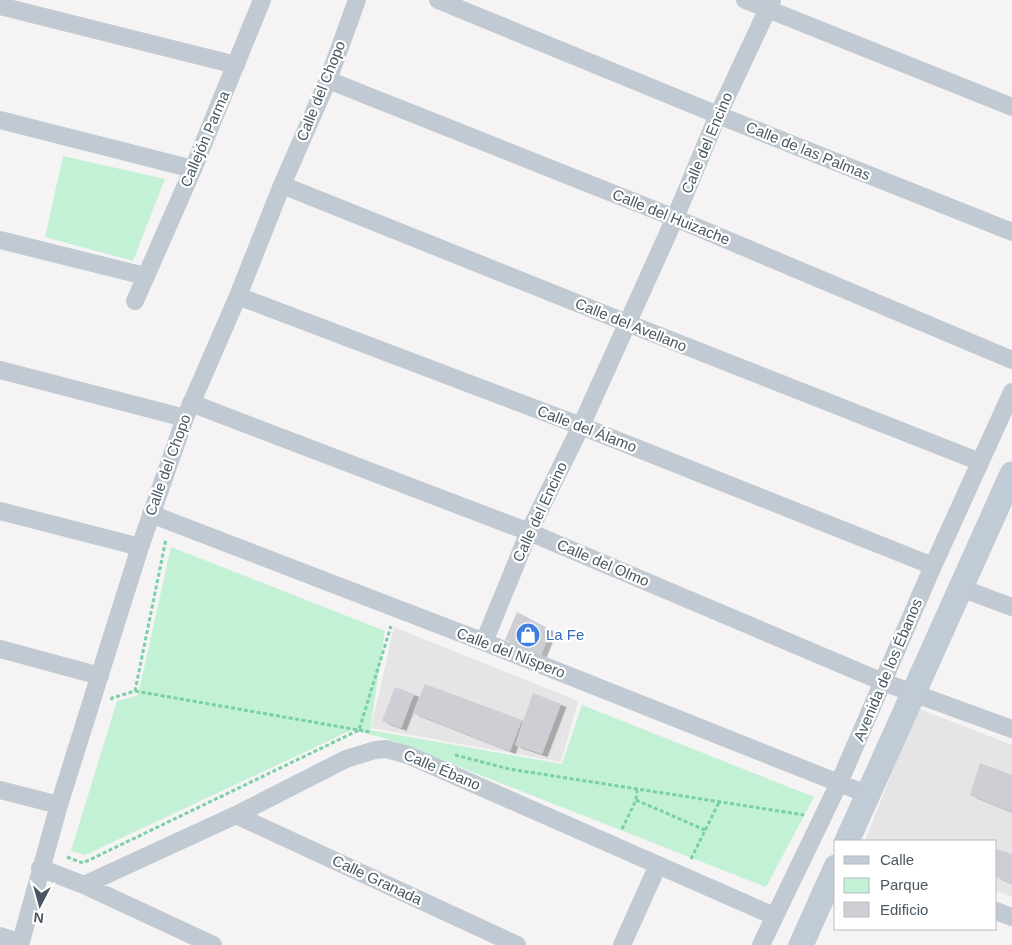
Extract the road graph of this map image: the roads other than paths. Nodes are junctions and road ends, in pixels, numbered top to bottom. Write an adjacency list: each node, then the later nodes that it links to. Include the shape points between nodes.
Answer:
1 (262, 0): 7 (street, Callejón Parma)
2 (357, 0): 8 (street, Calle del Chopo)
3 (438, 0): 10 (street, Calle de las Palmas)
4 (745, 0): 5 (street)
5 (770, 4): 9 (street); 10 (street, Calle del Encino)
6 (0, 6): 7 (street)
7 (236, 65): 12 (street, Callejón Parma)
8 (328, 80): 13 (street, Calle del Chopo); 14 (street, Calle del Huizache)
9 (1012, 107)
10 (718, 115): 14 (street, Calle del Encino); 15 (street, Calle de las Palmas)
11 (0, 120): 12 (street)
12 (193, 168): 17 (street, Callejón Parma)
13 (282, 185): 18 (street, Calle del Chopo); 20 (street, Calle del Avellano)
14 (675, 218): 20 (street, Calle del Encino); 21 (street, Calle del Huizache)
15 (1012, 232)
16 (0, 240): 17 (street)
17 (145, 276): 19 (street, Callejón Parma)
18 (238, 296): 24 (street, Calle del Chopo); 25 (street, Calle del Álamo)
19 (135, 301)
20 (627, 323): 25 (street, Calle del Encino); 26 (street, Calle del Avellano)
21 (1012, 360)
22 (0, 370): 24 (street, Calle del Olmo)
23 (1012, 392): 26 (street, Avenida de los Ébanos)
24 (188, 410): 29 (street, Calle del Chopo); 30 (street, Calle del Olmo)
25 (581, 426): 30 (street, Calle del Encino); 32 (street, Calle del Álamo)
26 (980, 462): 32 (street, Avenida de los Ébanos)
27 (1011, 482): 33 (street)
28 (0, 512): 31 (street)
29 (151, 514): 31 (street, Calle del Chopo); 35 (street, Calle del Níspero)
30 (529, 532): 35 (street, Calle del Encino); 38 (street, Calle del Olmo)
31 (140, 547): 37 (street, Calle del Chopo)
32 (933, 566): 38 (street, Avenida de los Ébanos)
33 (960, 588): 34 (street); 39 (street)
34 (1012, 607)
35 (484, 642): 41 (street, Calle del Níspero)
36 (0, 650): 37 (street)
37 (100, 676): 44 (street, Calle del Chopo)
38 (883, 682): 39 (street, Calle del Olmo); 41 (street, Avenida de los Ébanos)
39 (914, 694): 40 (street, Calle del Olmo); 43 (street)
40 (1012, 729)
41 (839, 783): 43 (street, Calle del Níspero); 52 (street, Avenida de los Ébanos)
42 (0, 790): 44 (street)
43 (869, 795): 46 (street)
44 (59, 805): 48 (street, Calle del Chopo)
45 (236, 816): 47 (street, Calle Ébano, via 346,759 386,749 408,754); 50 (street, Calle Ébano); 57 (street, Calle Granada)
46 (848, 840)
47 (658, 866): 52 (street, Calle Ébano); 58 (street)
48 (40, 868): 50 (street); 55 (street, Calle del Chopo)
49 (834, 871): 60 (street)
50 (84, 885): 56 (street)
51 (997, 911): 53 (street)
52 (774, 916): 59 (street, Avenida de los Ébanos)
53 (1012, 917)
54 (0, 936): 55 (street)
55 (20, 943)
56 (213, 945)
57 (517, 945)
58 (622, 945)
59 (761, 945)
60 (801, 945)

